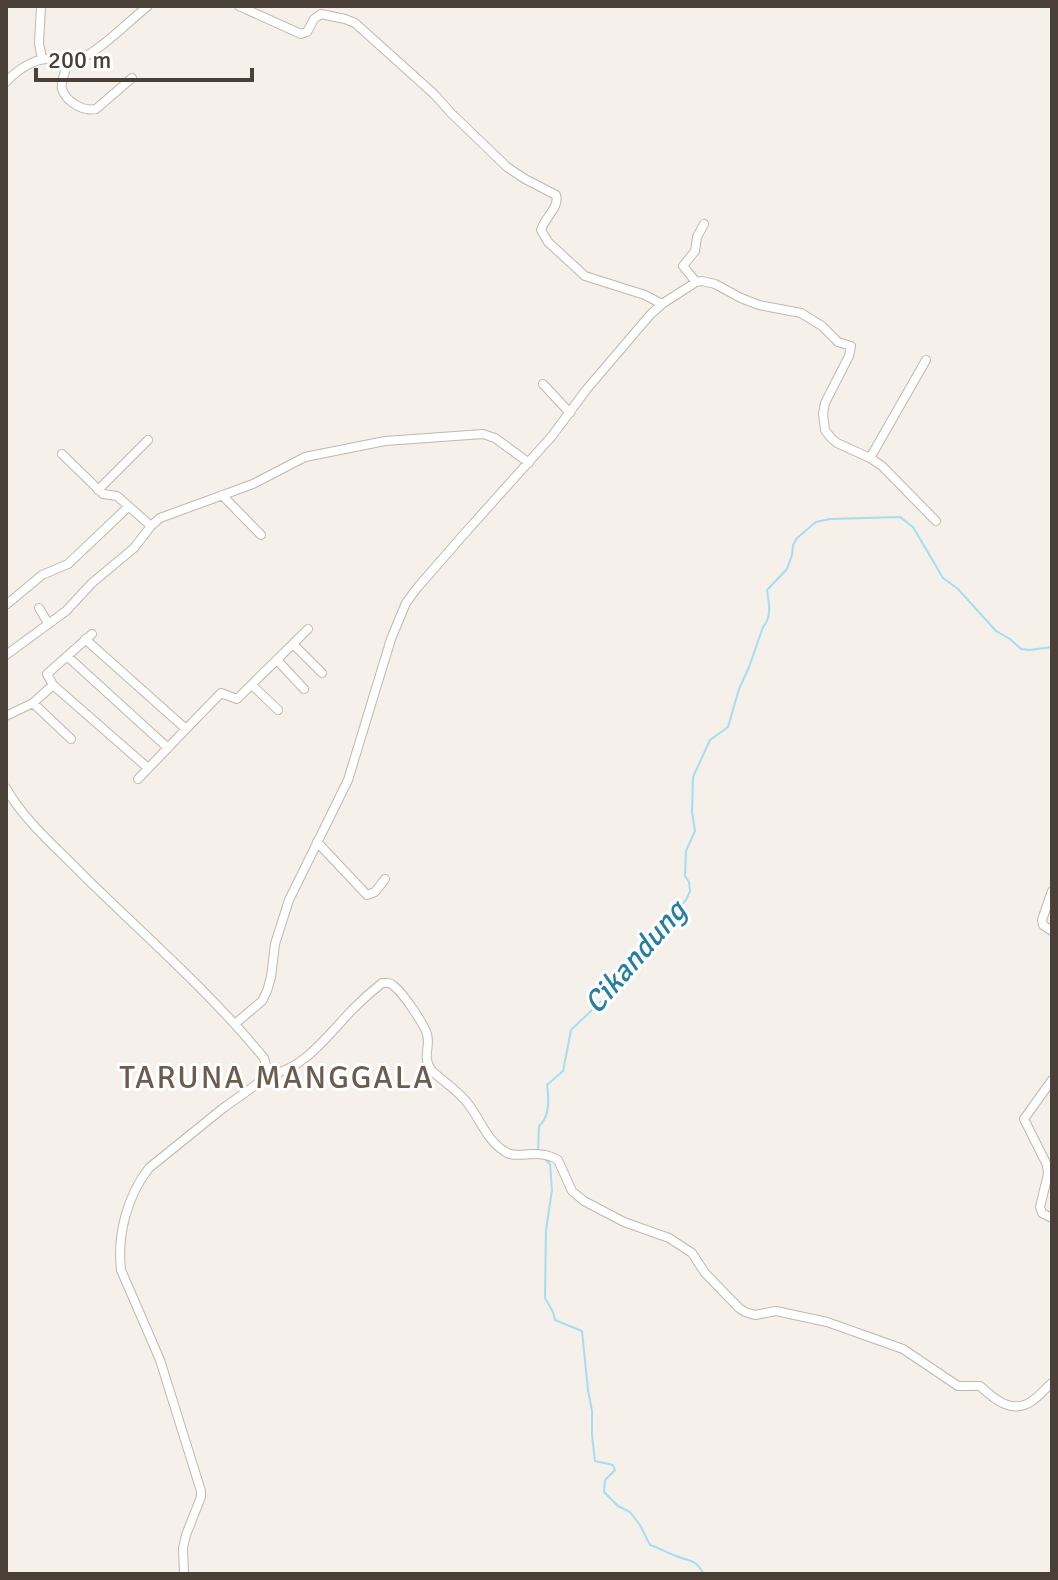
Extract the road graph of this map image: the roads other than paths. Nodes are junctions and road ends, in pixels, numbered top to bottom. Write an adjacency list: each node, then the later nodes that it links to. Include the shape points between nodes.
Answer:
1 (41, 6): 4 (street)
2 (148, 6): 5 (street, via 93,51)
3 (239, 6): 10 (street, via 301,34 321,14 355,23 507,167 556,195 541,230 576,268)
4 (42, 59): 5 (street); 7 (street)
5 (68, 62): 6 (street, via 61,86 82,109 96,109)
6 (132, 78)
7 (6, 82)
8 (704, 224): 9 (street, via 695,251 683,266)
9 (696, 282): 10 (street); 16 (street, via 709,282 759,305 801,313 851,346 825,403 824,425 831,438)
10 (662, 304): 13 (street)
11 (926, 360): 16 (street)
12 (543, 384): 13 (street)
13 (570, 413): 17 (street)
14 (148, 440): 18 (street)
15 (62, 454): 18 (street)
16 (870, 458): 21 (street)
17 (529, 463): 19 (street, via 483,434 385,441 305,457); 45 (street, via 406,603 348,780)
18 (98, 490): 20 (street, via 117,496)
19 (222, 495): 22 (street); 23 (street)
20 (128, 507): 22 (street); 24 (street, via 68,564 42,575)
21 (936, 521)
22 (151, 526): 26 (street, via 134,548)
23 (261, 535)
24 (6, 605)
25 (39, 608): 26 (street)
26 (48, 623): 29 (street)
27 (308, 629): 28 (street)
28 (293, 644): 31 (street); 32 (street)
29 (6, 655)
30 (67, 656): 33 (street, via 47,674); 39 (street, via 88,637); 41 (street)
31 (277, 660): 34 (street); 35 (street)
32 (322, 673)
33 (53, 685): 36 (street); 42 (street)
34 (252, 685): 37 (street); 39 (street, via 237,699 221,693)
35 (304, 689)
36 (33, 703): 38 (street); 40 (street)
37 (278, 710)
38 (6, 716)
39 (186, 729): 41 (street)
40 (71, 739)
41 (168, 748): 42 (street)
42 (148, 768): 43 (street)
43 (138, 779)
44 (6, 788): 49 (street, via 53,844)
45 (317, 842): 46 (street, via 367,895); 49 (street, via 279,929 267,991)
46 (385, 879)
47 (1052, 891): 48 (street, via 1042,920)
48 (1052, 931)
49 (236, 1023): 50 (street, via 264,1058)
50 (268, 1073): 53 (street, via 305,1058 387,982 425,1029 425,1058 432,1071 468,1103 503,1150 515,1155 543,1153 558,1160 572,1191 584,1201 692,1253 745,1312 776,1311 864,1335 903,1349 958,1386 980,1386 1011,1407 1030,1403); 54 (street, via 149,1168 127,1210 121,1237 121,1270 160,1360 201,1491 183,1548)
51 (1052, 1080): 52 (street, via 1024,1119 1047,1165 1040,1207)
52 (1052, 1218)
53 (1052, 1383)
54 (184, 1574)

